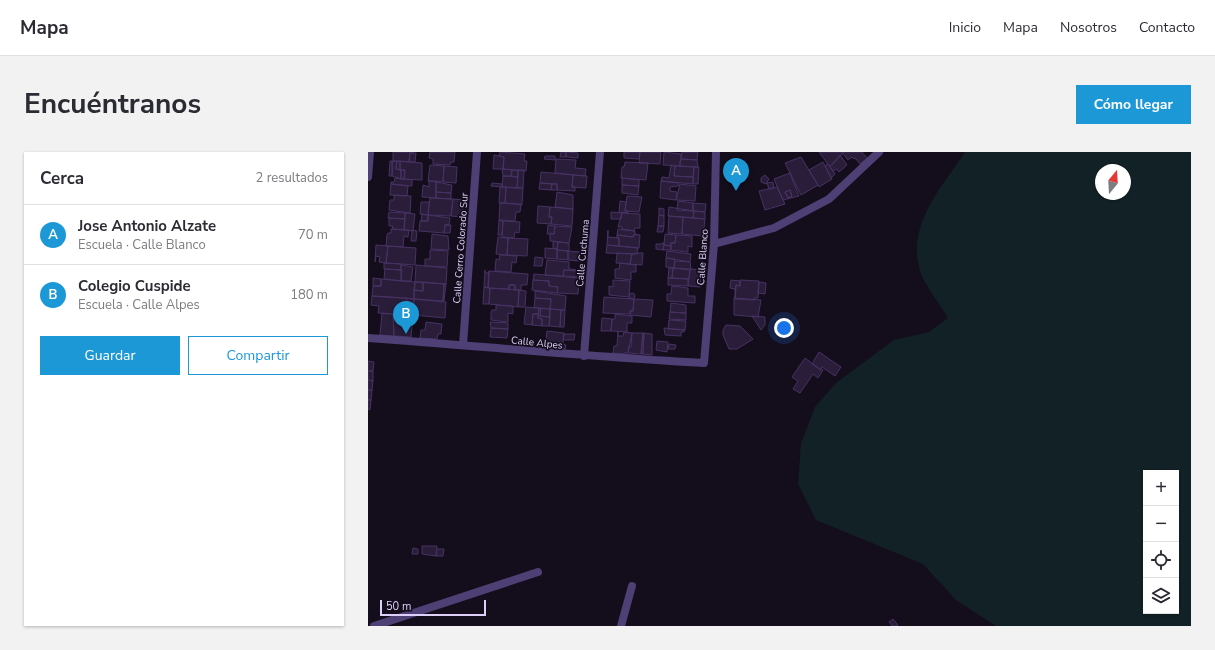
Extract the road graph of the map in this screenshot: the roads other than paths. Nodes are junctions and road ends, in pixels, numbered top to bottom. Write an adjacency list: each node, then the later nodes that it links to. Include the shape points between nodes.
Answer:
1 (370, 152): 6 (street)
2 (477, 152): 9 (street, Calle Cerro Colorado Sur)
3 (600, 152): 10 (street, Calle Cuchuma)
4 (716, 152): 7 (street, Calle Blanco)
5 (880, 152): 7 (street, via 828,199 774,228)
6 (368, 176)
7 (714, 244): 11 (street, Calle Blanco)
8 (368, 338): 9 (street, Calle Alpes)
9 (463, 345): 10 (street, Calle Alpes)
10 (584, 356): 11 (street, Calle Alpes)
11 (704, 363)
12 (538, 572): 14 (street)
13 (632, 586): 15 (street)
14 (374, 626)
15 (621, 626)

